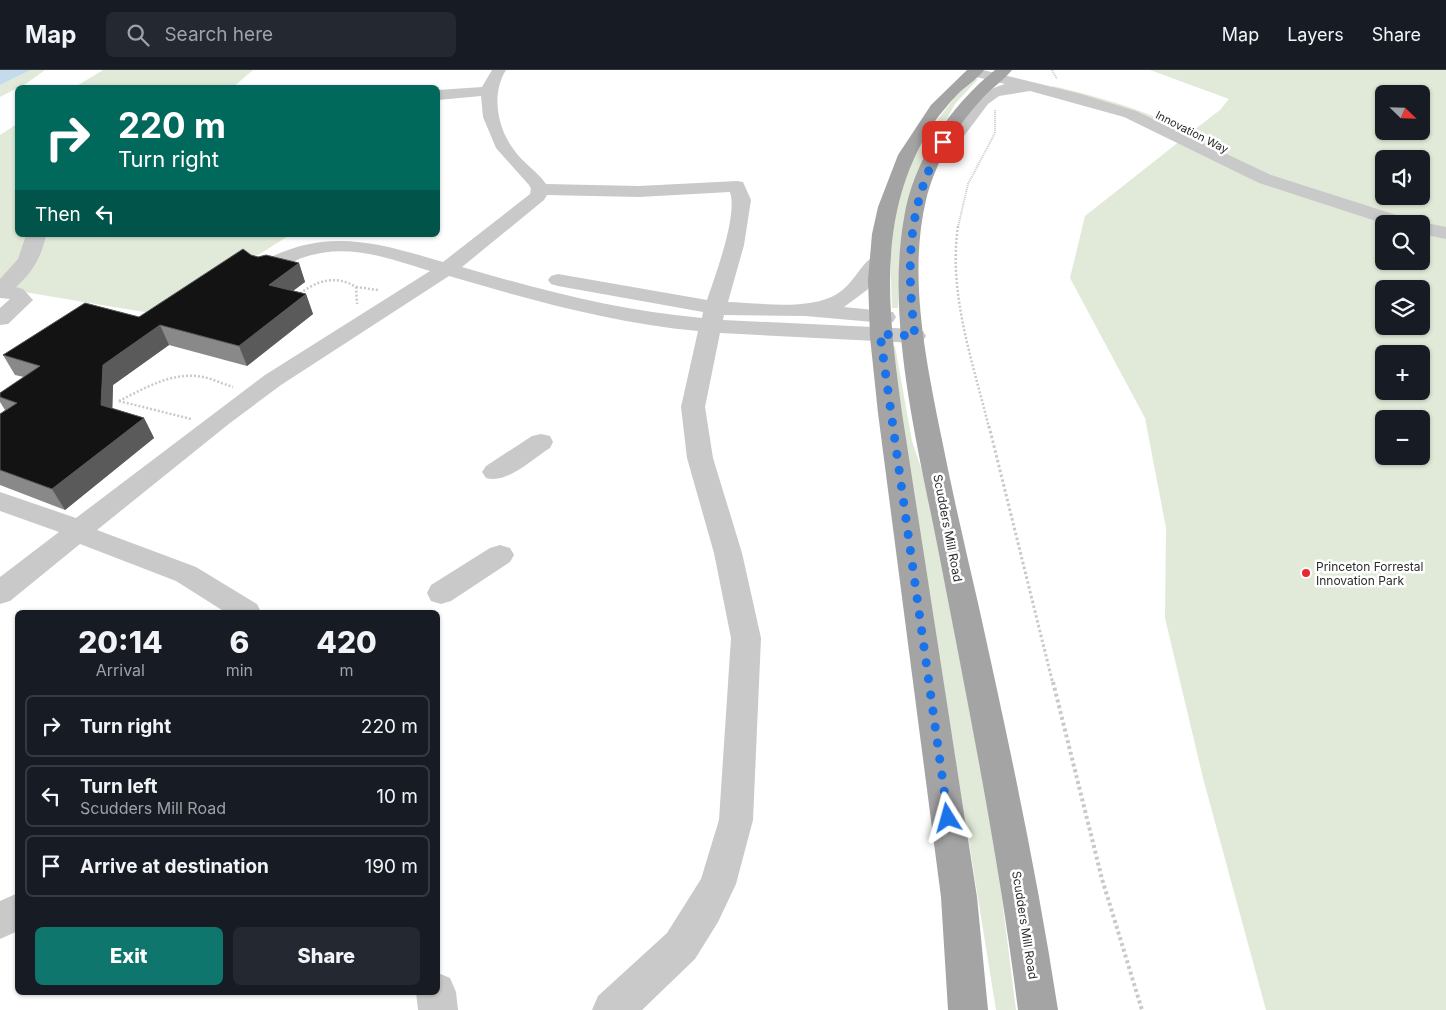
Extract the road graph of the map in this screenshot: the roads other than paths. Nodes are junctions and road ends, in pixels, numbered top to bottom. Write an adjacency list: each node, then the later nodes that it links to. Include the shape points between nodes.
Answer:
1 (500, 70): 5 (street)
2 (975, 71): 3 (street, Innovation Way); 14 (main road, via 944,100 908,152 890,197)
3 (999, 72): 4 (street, Innovation Way); 7 (main road, Scudders Mill Road, via 964,110)
4 (1050, 81): 7 (street, via 992,92 954,140); 9 (street, Innovation Way, via 1244,164 1274,182)
5 (488, 91): 6 (street); 8 (street, via 486,99 491,118 507,154 535,179)
6 (440, 96)
7 (936, 153): 21 (main road, Scudders Mill Road, via 913,218 910,276)
8 (540, 189): 13 (street, via 538,196 524,209); 18 (street, via 644,193 737,186 742,200 734,245)
9 (1375, 215)
10 (1430, 230): 11 (street)
11 (1446, 233)
12 (35, 237): 16 (street, via 23,268)
13 (456, 261): 15 (street, via 348,243 297,252 281,257); 18 (street, via 536,274); 18 (street, via 557,299 617,313); 25 (street, via 243,402)
14 (878, 262): 17 (street, via 863,284 844,299 821,308); 20 (main road)
15 (265, 268)
16 (0, 290): 19 (street, via 16,293 22,300)
17 (804, 310): 18 (street); 20 (street)
18 (713, 317): 20 (street); 34 (street, via 693,407 700,458 728,553 746,638 736,820 718,884 705,910 681,946)
19 (0, 319)
20 (880, 325): 21 (street); 35 (main road, via 959,897)
21 (914, 333): 36 (main road, Scudders Mill Road, via 930,442 1015,859)
22 (541, 442): 23 (street)
23 (495, 472)
24 (0, 501): 25 (street)
25 (79, 532): 27 (street); 29 (street, via 186,574)
26 (500, 555): 28 (street)
27 (0, 593)
28 (441, 593)
29 (244, 610)
30 (15, 913): 31 (street)
31 (0, 921)
32 (436, 995): 33 (street)
33 (438, 1010)
34 (612, 1010)
35 (968, 1010)
36 (1038, 1010)

